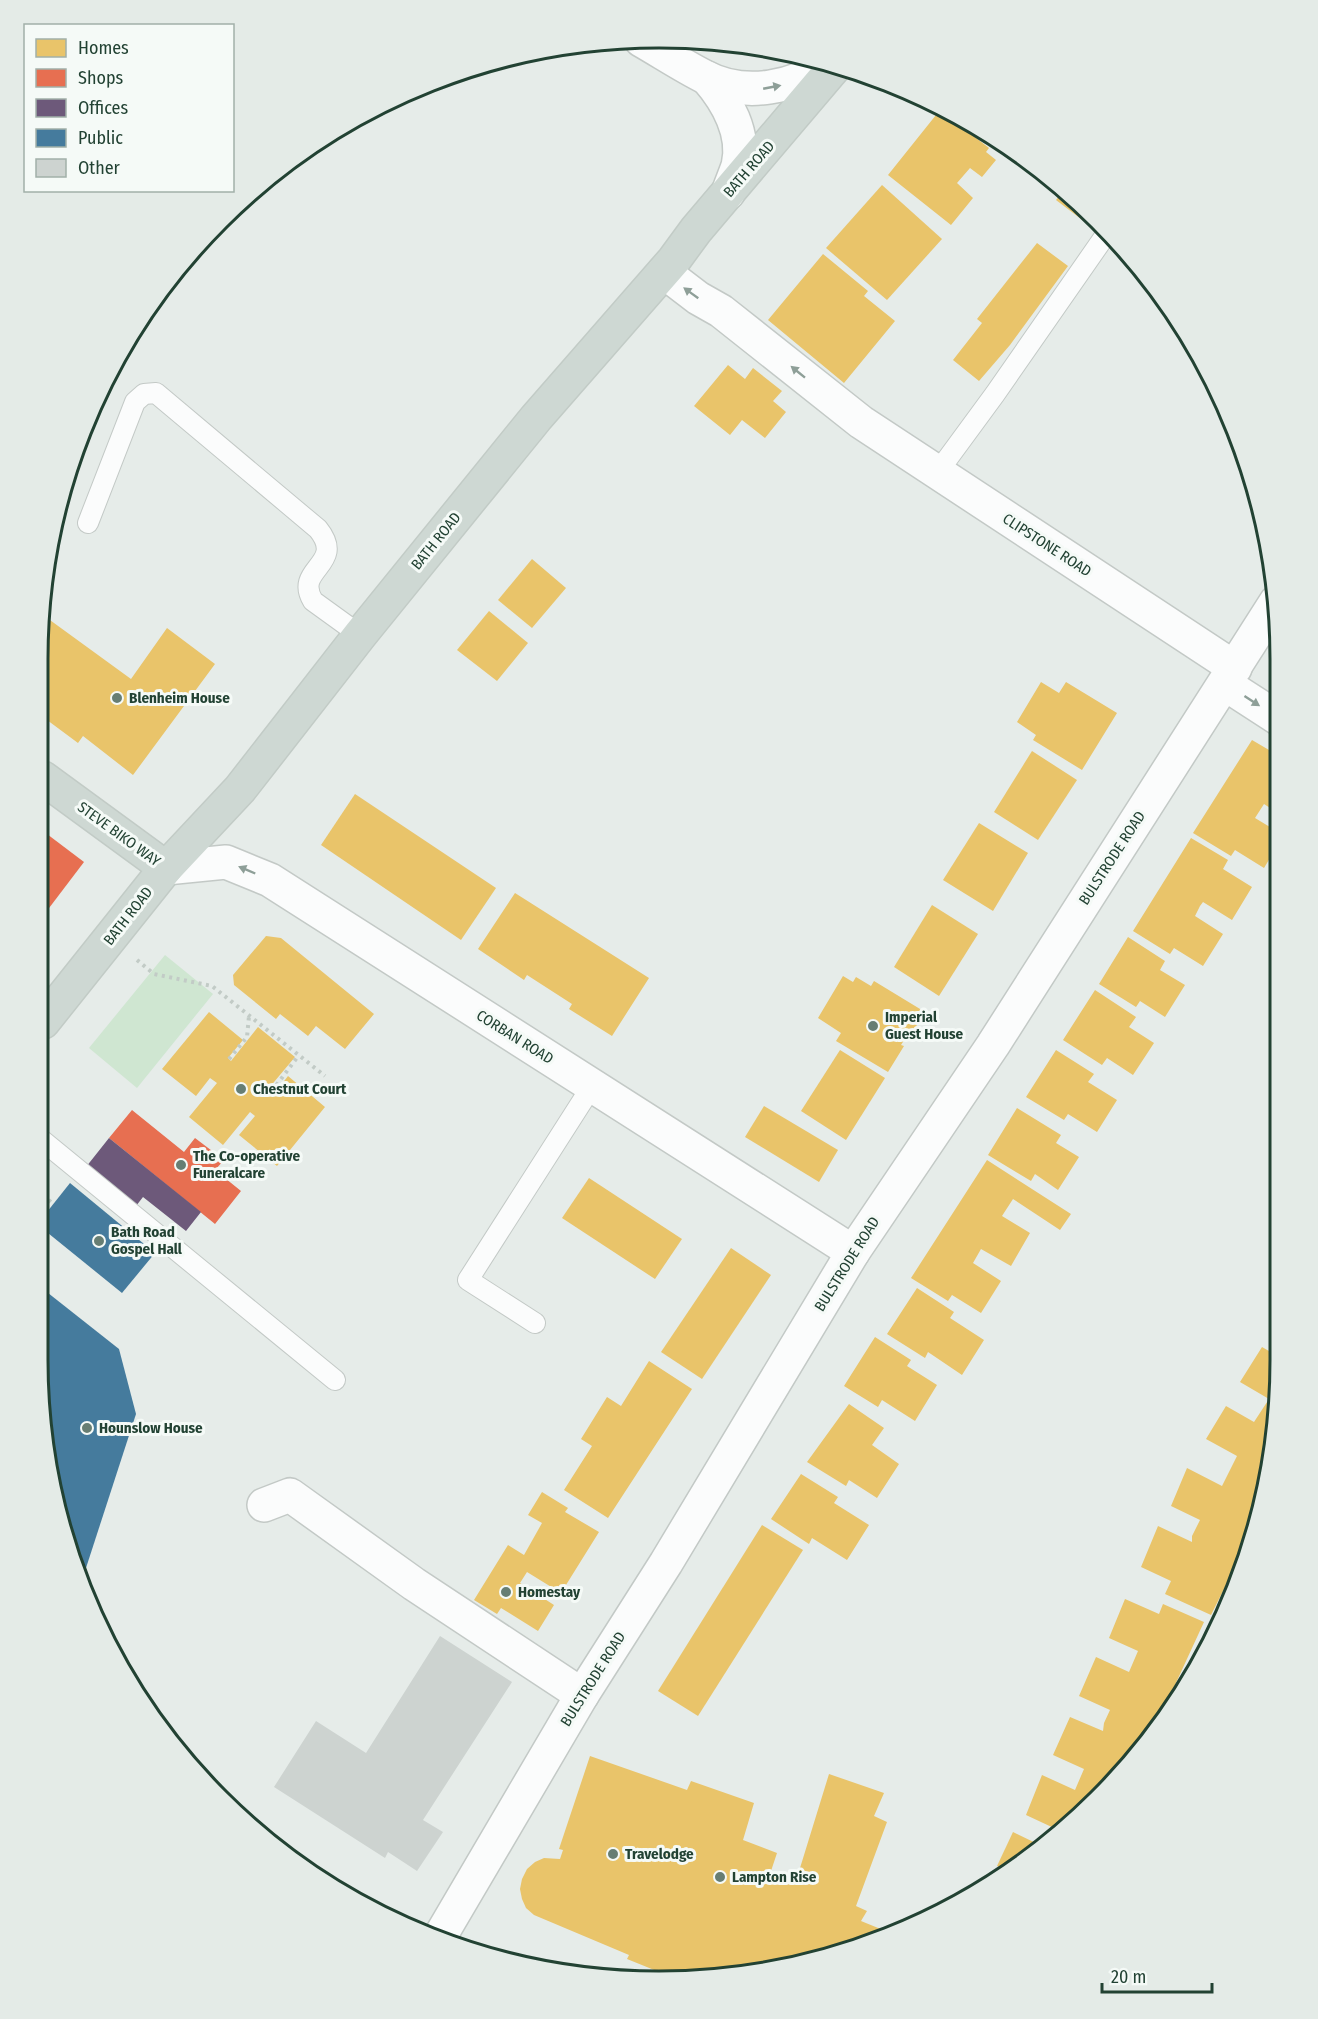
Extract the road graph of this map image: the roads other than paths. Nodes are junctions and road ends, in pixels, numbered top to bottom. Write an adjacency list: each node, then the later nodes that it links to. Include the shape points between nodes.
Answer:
1 (655, 48): 4 (street)
2 (822, 71): 4 (street, one-way to 2, via 730,86 762,89 791,84)
3 (828, 72): 5 (main road, BATH ROAD)
4 (707, 78): 5 (street, via 731,113 738,137 738,163)
5 (728, 193): 7 (main road, BATH ROAD)
6 (1103, 239): 10 (lane)
7 (664, 272): 9 (street, CLIPSTONE ROAD, one-way to 7, via 721,311); 13 (main road, BATH ROAD, via 536,418)
8 (829, 410): 9 (street, CLIPSTONE ROAD, via 841,423)
9 (861, 422): 10 (street, CLIPSTONE ROAD)
10 (937, 473): 14 (street, CLIPSTONE ROAD)
11 (88, 523): 13 (lane, via 135,402 144,394 156,393 326,538 328,549 308,581 308,592 313,601)
12 (1269, 614): 14 (street, BULSTRODE ROAD)
13 (360, 635): 17 (main road, BATH ROAD, via 240,789)
14 (1230, 676): 15 (street, CLIPSTONE ROAD, one-way to 15); 21 (street, BULSTRODE ROAD, via 993,1045)
15 (1270, 710)
16 (48, 782): 17 (main road, STEVE BIKO WAY)
17 (166, 868): 18 (main road, BATH ROAD); 19 (street, CORBAN ROAD, one-way to 17, via 270,880 226,861)
18 (48, 1016)
19 (592, 1086): 21 (street, CORBAN ROAD); 22 (lane, via 468,1280)
20 (48, 1145): 23 (lane)
21 (853, 1252): 25 (street, BULSTRODE ROAD)
22 (535, 1323)
23 (335, 1380)
24 (264, 1505): 25 (street, via 290,1495 414,1584)
25 (582, 1695): 26 (street, BULSTRODE ROAD)
26 (443, 1931)

